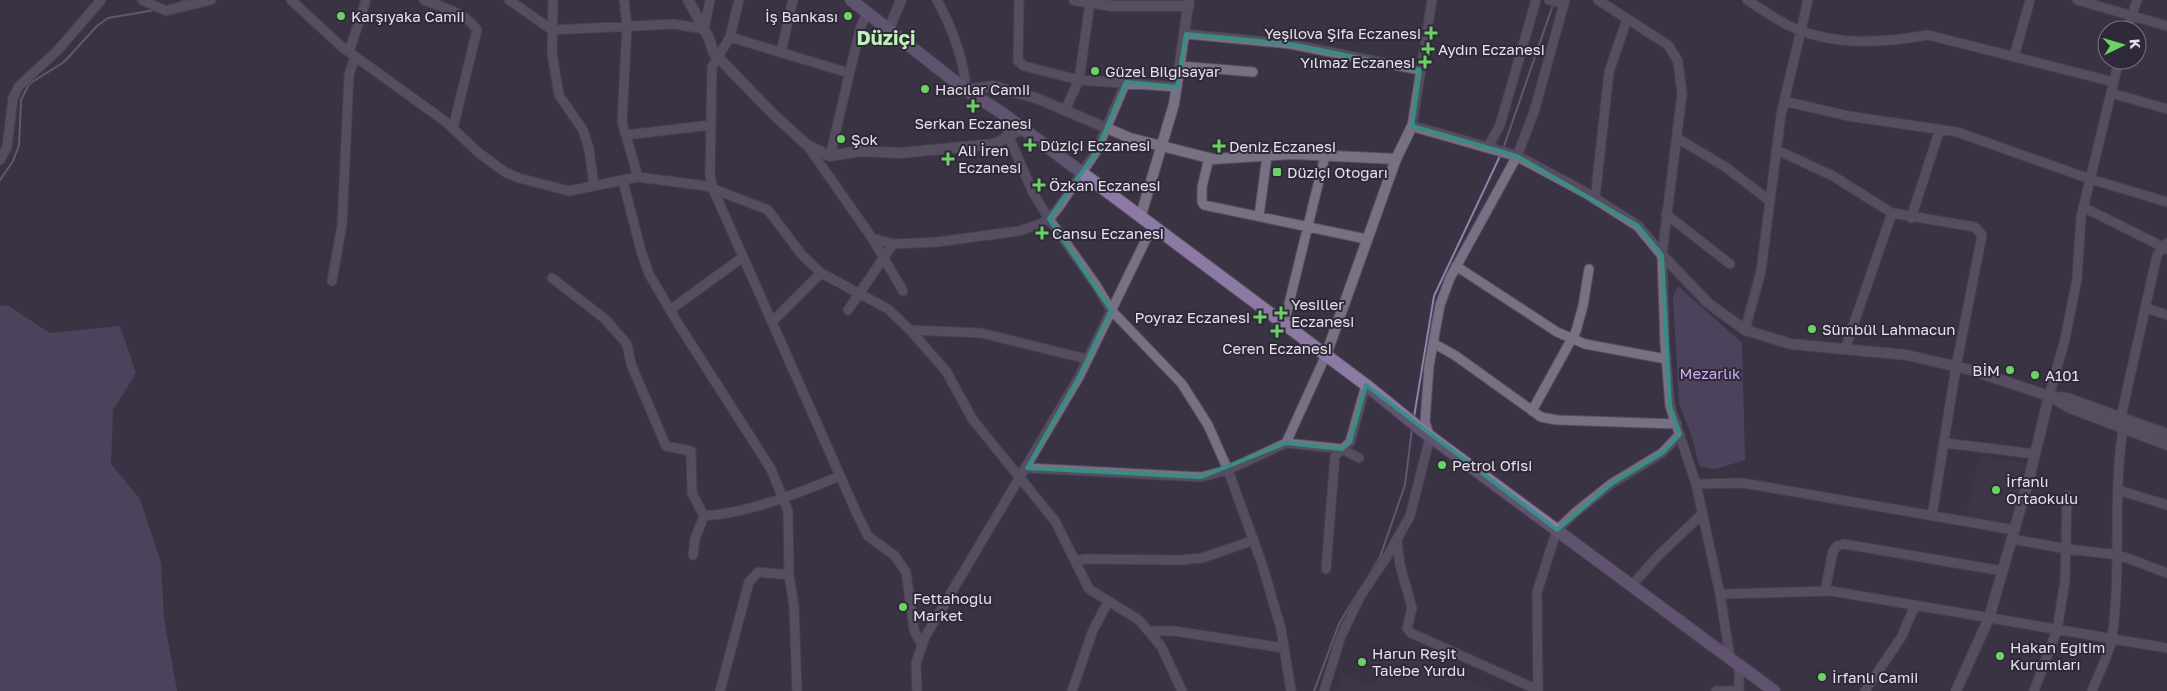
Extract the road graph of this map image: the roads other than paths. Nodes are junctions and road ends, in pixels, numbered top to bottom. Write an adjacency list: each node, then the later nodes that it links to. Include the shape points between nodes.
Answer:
1 (101, 0): 83 (street, via 58,50 20,86 13,98 7,147)
2 (142, 0): 3 (street, via 166,11)
3 (211, 0)
4 (291, 0): 46 (street)
5 (366, 0): 46 (street)
6 (424, 0): 66 (street, via 460,15 477,30)
7 (509, 0): 41 (street)
8 (553, 0): 41 (street)
9 (624, 0): 37 (street)
10 (688, 0): 39 (street)
11 (710, 0): 39 (street)
12 (739, 0): 44 (street)
13 (793, 0): 45 (street)
14 (851, 0): 33 (main road)
15 (901, 0): 40 (street)
16 (937, 0): 58 (street, via 951,26 965,70)
17 (1019, 0): 54 (street, via 1018,61 1024,66)
18 (1074, 0): 30 (street)
19 (1432, 0): 50 (street)
20 (1536, 0): 75 (street)
21 (1549, 0): 28 (street)
22 (1598, 0): 35 (street)
23 (1747, 0): 42 (street)
24 (1808, 0): 42 (street)
25 (2030, 0): 47 (street)
26 (2078, 0): 29 (street)
27 (2137, 0): 34 (street)
28 (1562, 2): 80 (street, via 1534,112)
29 (2088, 2): 34 (street)
30 (1090, 3): 31 (street); 54 (street)
31 (1112, 3): 32 (street)
32 (1189, 3): 43 (street)
33 (866, 12): 40 (main road); 52 (street)
34 (2132, 16): 36 (street); 38 (street)
35 (1628, 19): 72 (street, via 1668,45 1678,61 1682,94); 90 (street, via 1609,72)
36 (2131, 20)
37 (627, 25): 39 (street, via 674,24); 41 (street); 70 (street, via 622,94 622,122)
38 (2167, 26)
39 (704, 29): 48 (street, via 713,52)
40 (889, 29): 58 (main road)
41 (552, 30): 88 (street, via 552,54 559,95 583,130)
42 (1800, 30): 47 (street, via 1837,41 1898,40 1928,35); 60 (street)
43 (1186, 34): 49 (street); 50 (street, via 1290,44)
44 (730, 37): 45 (street); 48 (street)
45 (781, 52): 52 (street)
46 (352, 54): 66 (street); 114 (street, via 342,225)
47 (2014, 57): 56 (street)
48 (719, 58): 64 (street, via 712,67); 73 (street)
49 (1180, 66): 53 (street); 57 (street)
50 (1420, 70): 65 (street)
51 (2117, 70): 56 (street)
52 (849, 72): 77 (street)
53 (1253, 72)
54 (1080, 80): 55 (street); 62 (street)
55 (1126, 82): 57 (street); 68 (street)
56 (2114, 82): 59 (street)
57 (1177, 87): 74 (street)
58 (966, 90): 62 (street, via 993,86); 63 (main road)
59 (2111, 93): 61 (street); 86 (street)
60 (1784, 101): 69 (street, via 1848,116); 76 (street)
61 (2167, 109)
62 (1065, 110): 68 (street)
63 (1002, 113): 67 (main road); 71 (street)
64 (711, 125): 70 (street); 89 (street, via 710,175)
65 (1412, 126): 75 (street); 82 (street)
66 (453, 128): 88 (street, via 505,172 569,191)
67 (1023, 128): 71 (street); 84 (main road)
68 (1107, 128): 74 (street); 84 (street)
69 (1940, 129): 86 (street, via 1957,132); 98 (street)
70 (626, 135): 85 (street)
71 (1010, 137): 77 (street, via 995,144 900,153 861,151); 99 (street, via 1033,193)
72 (1677, 138): 91 (street, via 1724,166); 95 (street)
73 (807, 146): 77 (street); 102 (street)
74 (1161, 147): 81 (street); 96 (street)
75 (1491, 148): 80 (street)
76 (1777, 150): 91 (street); 94 (street, via 1833,176)
77 (830, 156)
78 (1267, 156): 79 (street); 81 (street); 97 (street)
79 (1325, 156): 82 (street); 101 (street)
80 (1515, 156): 90 (street); 110 (street)
81 (1209, 158): 97 (street, via 1202,187 1204,205)
82 (1396, 159): 103 (street)
83 (0, 160)
84 (1081, 173): 96 (main road); 99 (street)
85 (638, 177): 87 (street); 89 (street)
86 (2090, 179): 92 (street); 93 (street)
87 (623, 181): 88 (street); 118 (street, via 649,274)
88 (594, 186)
89 (713, 189): 108 (street); 112 (street, via 768,210)
90 (1595, 199): 106 (street, via 1638,226)
91 (1770, 201): 125 (street, via 1761,271)
92 (2167, 202)
93 (2083, 207): 105 (street); 134 (street, via 2076,279 2065,339)
94 (1892, 212): 98 (street); 128 (street)
95 (1666, 214): 106 (street); 109 (street)
96 (1140, 215): 100 (main road)
97 (1259, 216): 101 (street)
98 (1911, 218): 132 (street, via 1975,227 1982,235)
99 (1049, 219): 104 (street, via 1019,231 937,242); 120 (street)
100 (1153, 225): 120 (street); 123 (main road)
101 (1308, 226): 103 (street); 123 (street)
102 (872, 238): 104 (street); 107 (street)
103 (1366, 240): 129 (street)
104 (893, 244): 107 (street)
105 (2166, 246): 117 (street, via 2157,255)
106 (1662, 255): 125 (street, via 1708,303); 131 (street)
107 (885, 256): 115 (street); 116 (street)
108 (743, 257): 118 (street); 122 (street)
109 (1730, 264)
110 (1456, 266): 126 (street, via 1496,294); 127 (street, via 1440,305)
111 (1589, 269): 126 (street, via 1583,306)
112 (820, 273): 116 (street); 122 (street)
113 (552, 278): 158 (street, via 605,319 627,344 630,364 666,446 691,451 692,493)
114 (332, 281)
115 (903, 292)
116 (860, 295): 119 (street); 124 (street, via 888,309)
117 (2146, 308): 121 (street); 136 (street)
118 (670, 310): 155 (street, via 771,469)
119 (848, 310)
120 (1111, 310): 130 (street); 149 (street, via 1182,384 1208,425)
121 (2167, 315)
122 (772, 322): 150 (street)
123 (1284, 324): 129 (main road)
124 (910, 330): 130 (street, via 981,333); 151 (street, via 946,370 973,420)
125 (1744, 330): 128 (street, via 1791,344)
126 (1572, 338): 131 (street, via 1585,344); 135 (street)
127 (1434, 343): 135 (street); 141 (street, via 1425,422)
128 (1845, 349): 132 (street, via 1907,355)
129 (1326, 355): 133 (main road); 142 (street)
130 (1087, 359): 148 (street)
131 (1666, 360): 137 (street, via 1670,406)
132 (1956, 366): 134 (street); 143 (street)
133 (1366, 384): 141 (main road); 145 (street, via 1350,442)
134 (2049, 396): 136 (street, via 2067,398); 138 (street); 146 (street)
135 (1532, 411): 137 (street, via 1541,417 1557,420)
136 (2121, 417): 140 (street)
137 (1676, 424): 139 (street)
138 (2123, 429): 144 (street); 153 (street)
139 (1680, 434): 152 (street); 160 (street, via 1662,453 1611,484)
140 (2167, 434)
141 (1427, 435): 160 (main road); 163 (street, via 1410,516)
142 (1286, 443): 145 (street); 149 (street)
143 (1945, 443): 146 (street); 159 (street)
144 (2167, 445)
145 (1342, 449): 147 (street); 168 (street, via 1335,456)
146 (2035, 454): 161 (street)
147 (1359, 458)
148 (1027, 468): 149 (street, via 1201,477); 151 (street)
149 (1228, 470): 162 (street)
150 (840, 476): 155 (street); 181 (street, via 868,536 895,556 906,572 914,630)
151 (1021, 476): 167 (street, via 1055,522); 181 (street)
152 (1696, 484): 157 (street); 159 (street, via 1743,483)
153 (2118, 490): 156 (street); 166 (street)
154 (2067, 496): 164 (street)
155 (783, 499): 158 (street, via 724,515); 171 (street, via 788,511)
156 (2167, 504)
157 (1702, 513): 172 (street); 174 (street)
158 (704, 516): 165 (street)
159 (1932, 516): 161 (street)
160 (1557, 530): 172 (main road); 192 (street, via 1538,592)
161 (2013, 534): 164 (street); 169 (street)
162 (1254, 540): 167 (street, via 1202,558); 182 (street)
163 (1397, 540): 191 (street, via 1361,595 1341,636); 192 (street, via 1412,608 1407,628 1411,633)
164 (2067, 549): 166 (street); 178 (street)
165 (693, 555)
166 (2119, 555): 170 (street); 180 (street)
167 (1075, 561): 175 (street, via 1089,590)
168 (1326, 569)
169 (2003, 571): 173 (street, via 1844,544 1834,551); 177 (street)
170 (2167, 574)
171 (789, 575): 185 (street, via 758,572 750,582); 186 (street, via 794,606)
172 (1632, 586): 184 (main road)
173 (1825, 591): 174 (street); 176 (street)
174 (1720, 594): 184 (street)
175 (1108, 602): 179 (street, via 1139,620); 188 (street, via 1093,630)
176 (1915, 605): 177 (street); 196 (street, via 1902,636)
177 (1989, 618): 178 (street); 197 (street)
178 (2057, 630): 180 (street); 198 (street)
179 (1149, 631): 182 (street, via 1174,631); 189 (street, via 1161,646)
180 (2112, 640): 183 (street); 199 (street)
181 (922, 645): 187 (street, via 916,663)
182 (1284, 648): 190 (street)
183 (2167, 648)
184 (1734, 661): 194 (street); 195 (main road)
185 (720, 691)
186 (797, 691)
187 (917, 691)
188 (1072, 691)
189 (1182, 691)
190 (1291, 691)
191 (1324, 691)
192 (1538, 691)
193 (1716, 691): 194 (street)
194 (1738, 691)
195 (1774, 691)
196 (1865, 691)
197 (1956, 691)
198 (2034, 691)
199 (2092, 691)

